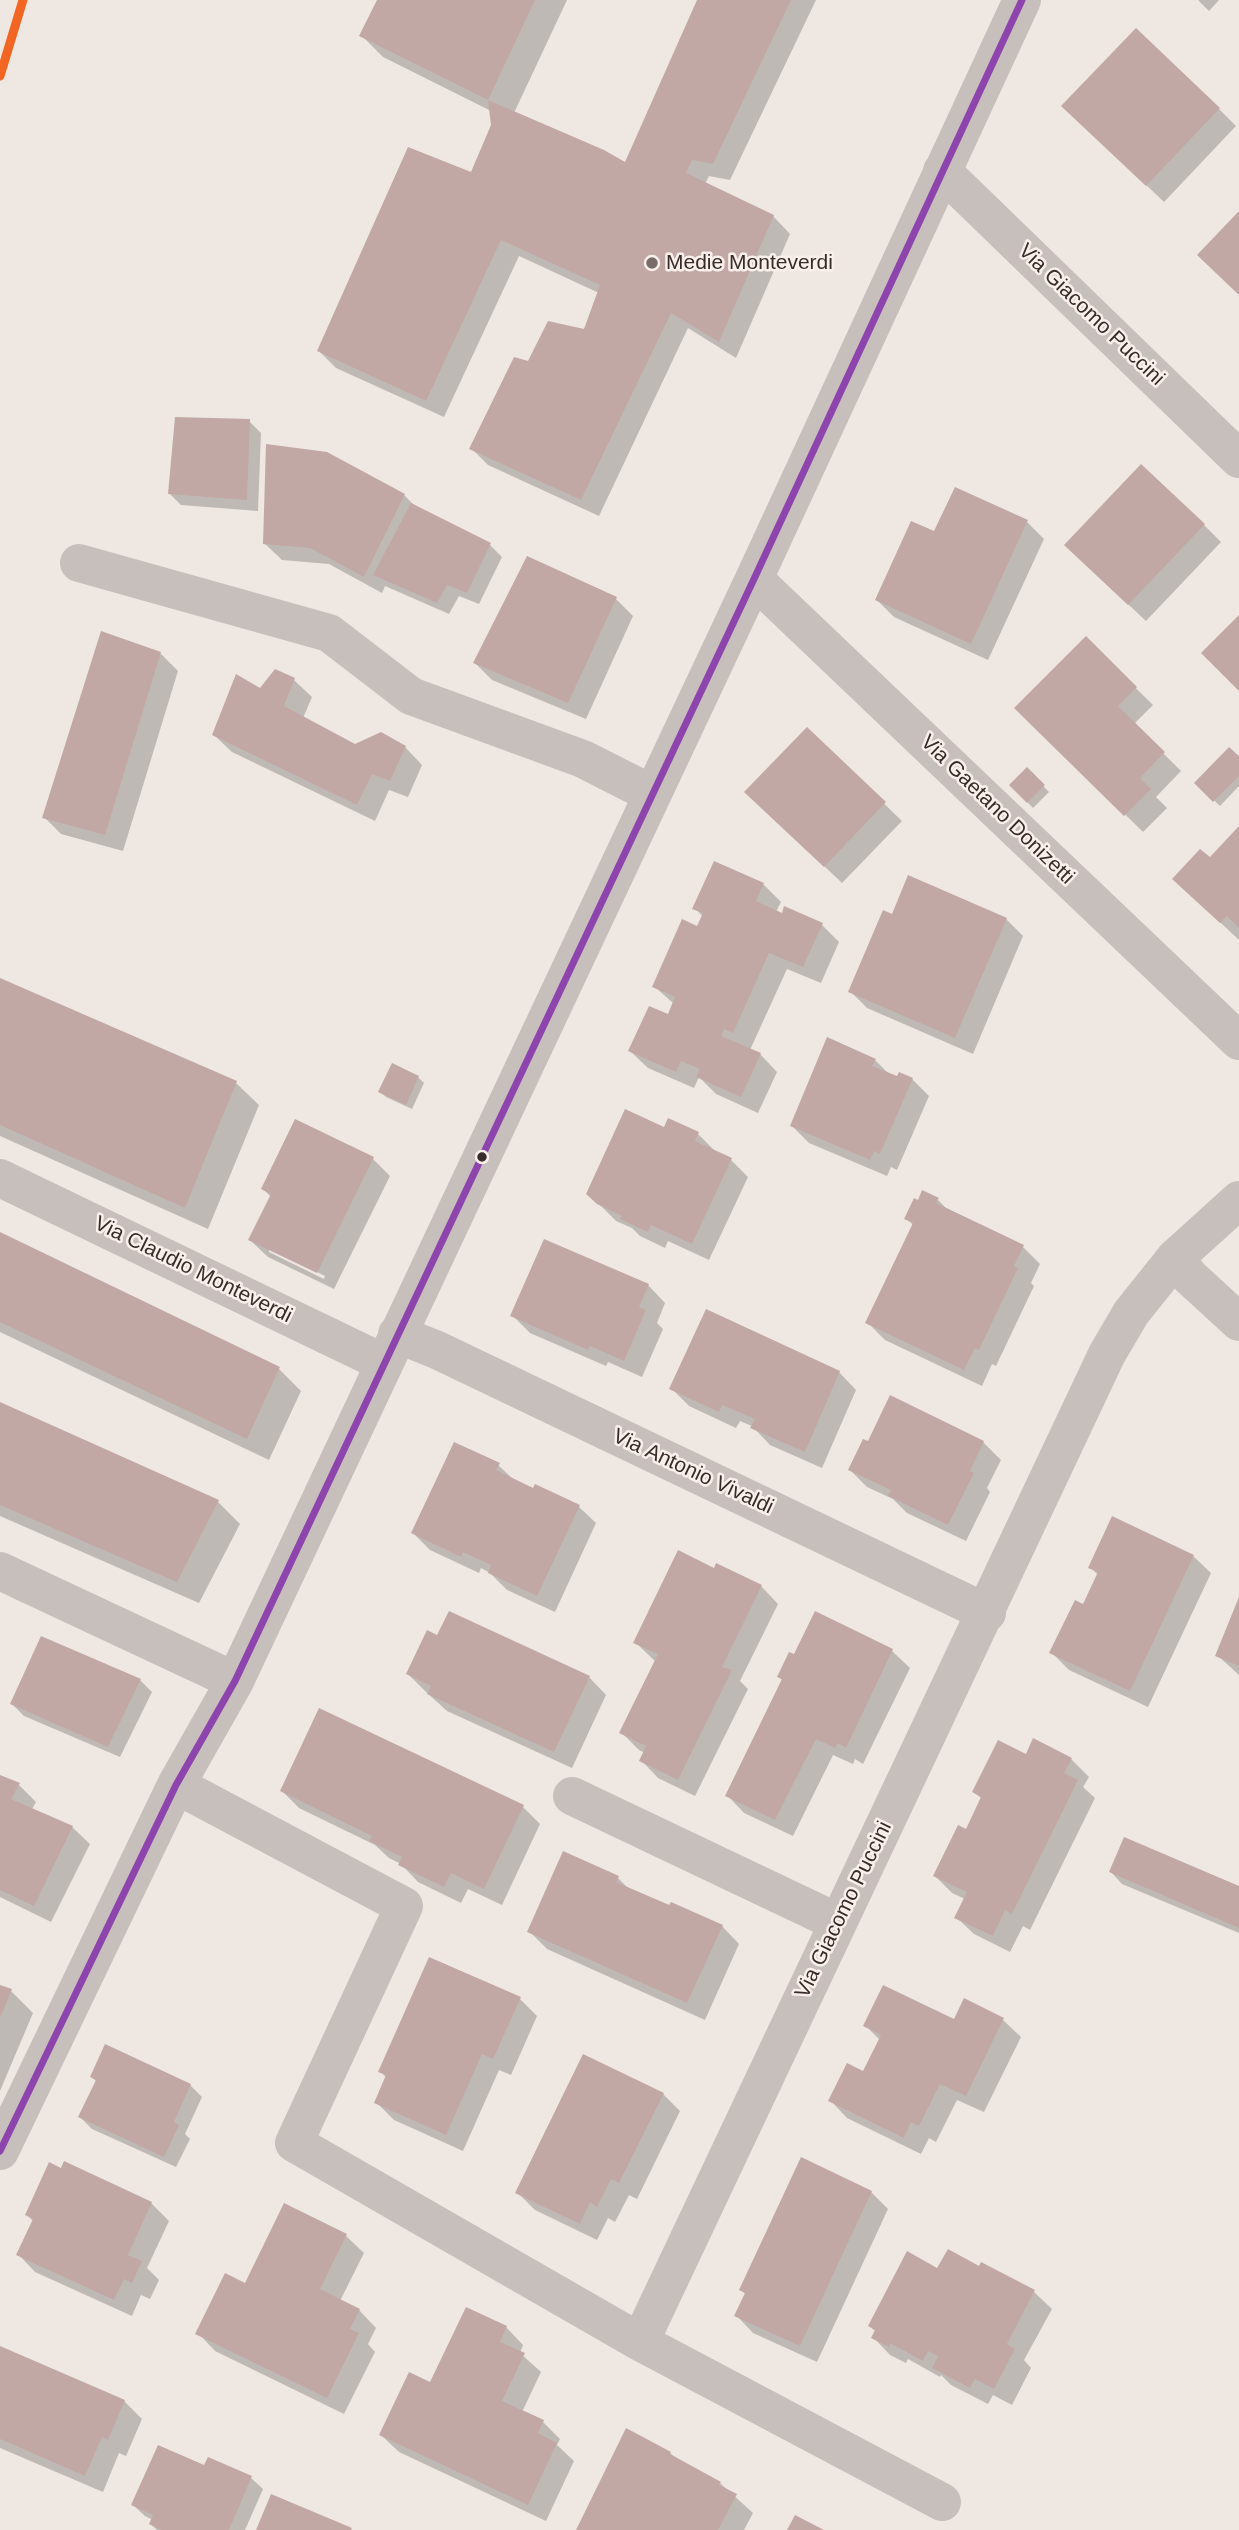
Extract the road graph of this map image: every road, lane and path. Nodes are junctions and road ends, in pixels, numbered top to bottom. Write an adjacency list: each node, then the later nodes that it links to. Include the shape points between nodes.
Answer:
1 (1022, 0): 2 (street)
2 (942, 171): 3 (street, Via Giacomo Puccini); 5 (street)
3 (1239, 459)
4 (79, 563): 6 (street, via 329,633 411,696 583,759)
5 (754, 579): 6 (street); 7 (street, Via Gaetano Donizetti)
6 (652, 794): 12 (street)
7 (1239, 1041)
8 (0, 1178): 12 (street, Via Claudio Monteverdi)
9 (1239, 1200): 10 (street, Via Giacomo Puccini)
10 (1175, 1258): 11 (street); 14 (street, Via Giacomo Puccini, via 1131,1313 1107,1354)
11 (1239, 1322)
12 (391, 1348): 14 (street, Via Antonio Vivaldi, via 449,1356); 15 (street)
13 (0, 1571): 15 (street)
14 (987, 1613): 18 (street, Via Giacomo Puccini)
15 (235, 1681): 16 (street)
16 (176, 1786): 19 (street); 20 (street, via 404,1906 295,2143)
17 (572, 1796): 18 (street)
18 (837, 1922): 20 (street, Via Giacomo Puccini)
19 (0, 2151)
20 (640, 2342): 21 (street)
21 (942, 2502)

